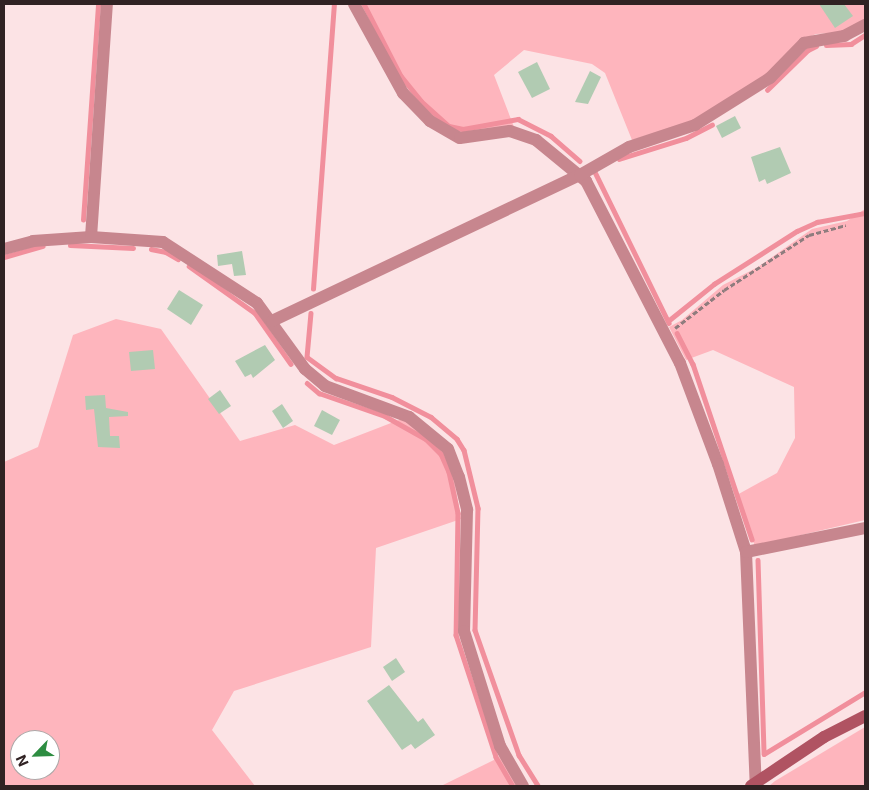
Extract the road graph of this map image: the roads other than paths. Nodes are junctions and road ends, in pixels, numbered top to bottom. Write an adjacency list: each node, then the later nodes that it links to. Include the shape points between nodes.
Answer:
1 (107, 4): 5 (street)
2 (354, 4): 4 (street, via 403,93 445,133 460,138 510,131 536,140)
3 (865, 25): 4 (street, via 844,36 804,43 770,78 709,118 682,132 629,147)
4 (580, 175): 7 (street); 9 (street, via 680,363 718,464)
5 (91, 237): 6 (street, via 33,241); 7 (street, via 163,242 257,303)
6 (4, 249)
7 (272, 321): 12 (street, via 304,369 325,386 409,417 448,448 467,510 464,631 500,746)
8 (865, 528): 9 (street)
9 (746, 552): 11 (street)
10 (865, 716): 11 (street, via 824,737)
11 (754, 785)
12 (523, 786)

